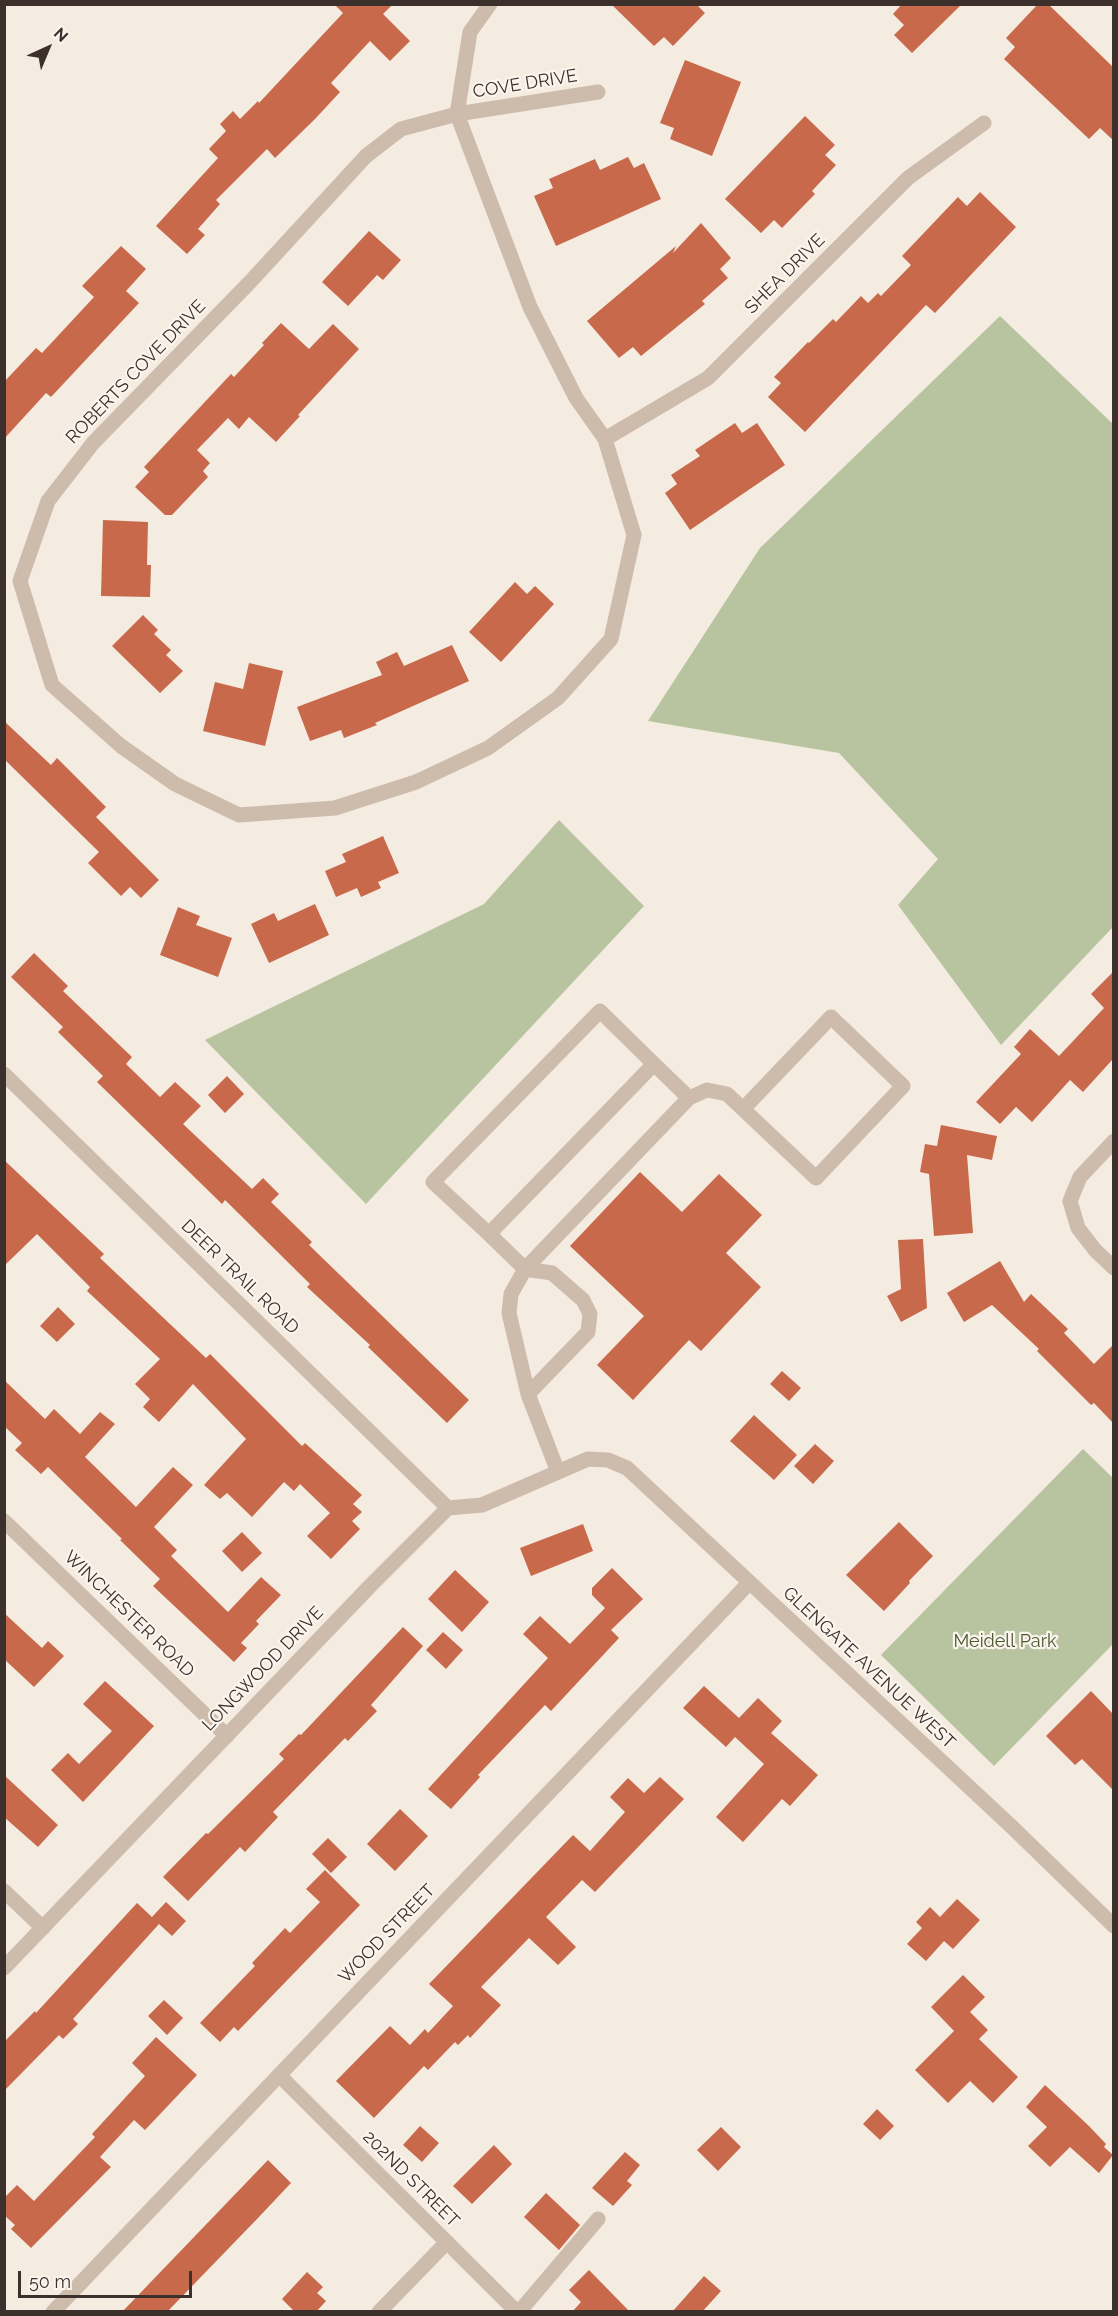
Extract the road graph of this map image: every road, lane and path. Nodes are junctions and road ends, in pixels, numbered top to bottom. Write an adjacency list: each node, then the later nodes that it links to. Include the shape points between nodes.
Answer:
1 (490, 4): 3 (street, ROBERTS COVE DRIVE, via 470,32)
2 (598, 92): 3 (street, COVE DRIVE)
3 (457, 114): 5 (street, ROBERTS COVE DRIVE, via 530,307 576,398); 5 (street, ROBERTS COVE DRIVE, via 401,129 366,156 250,282 93,442 48,501 20,581 52,685 121,746 175,784 239,815 335,808 416,782 488,748 558,698 611,639 634,535)
4 (984, 123): 5 (street, SHEA DRIVE, via 908,178 708,378)
5 (605, 439)
6 (654, 1064): 8 (street); 11 (street); 11 (street, via 600,1011 433,1182)
7 (4, 1074): 16 (street, DEER TRAIL ROAD)
8 (689, 1098): 9 (street, via 707,1089 727,1094); 13 (street)
9 (743, 1109): 9 (street, via 816,1178 903,1086 831,1017)
10 (1113, 1141): 12 (street, via 1080,1177 1070,1201 1078,1228)
11 (489, 1234): 13 (street)
12 (1113, 1268)
13 (525, 1269): 14 (street, via 511,1294 509,1313); 14 (street, via 552,1273 583,1300 590,1314 588,1332)
14 (528, 1394): 15 (street)
15 (558, 1472): 16 (street, via 483,1505); 18 (street, GLENGATE AVENUE WEST, via 588,1459 608,1460 627,1468)
16 (448, 1508): 19 (street, LONGWOOD DRIVE)
17 (4, 1521): 19 (street, WINCHESTER ROAD)
18 (749, 1583): 21 (street, GLENGATE AVENUE WEST); 24 (street, WOOD STREET)
19 (227, 1736): 22 (street, LONGWOOD DRIVE)
20 (4, 1891): 22 (street)
21 (1113, 1926)
22 (43, 1928): 23 (street, LONGWOOD DRIVE)
23 (4, 1968)
24 (279, 2075): 26 (street, 202ND STREET); 27 (street, WOOD STREET)
25 (598, 2219): 29 (street)
26 (447, 2241): 28 (street); 29 (street, 202ND STREET)
27 (53, 2312)
28 (379, 2312)
29 (518, 2312)

